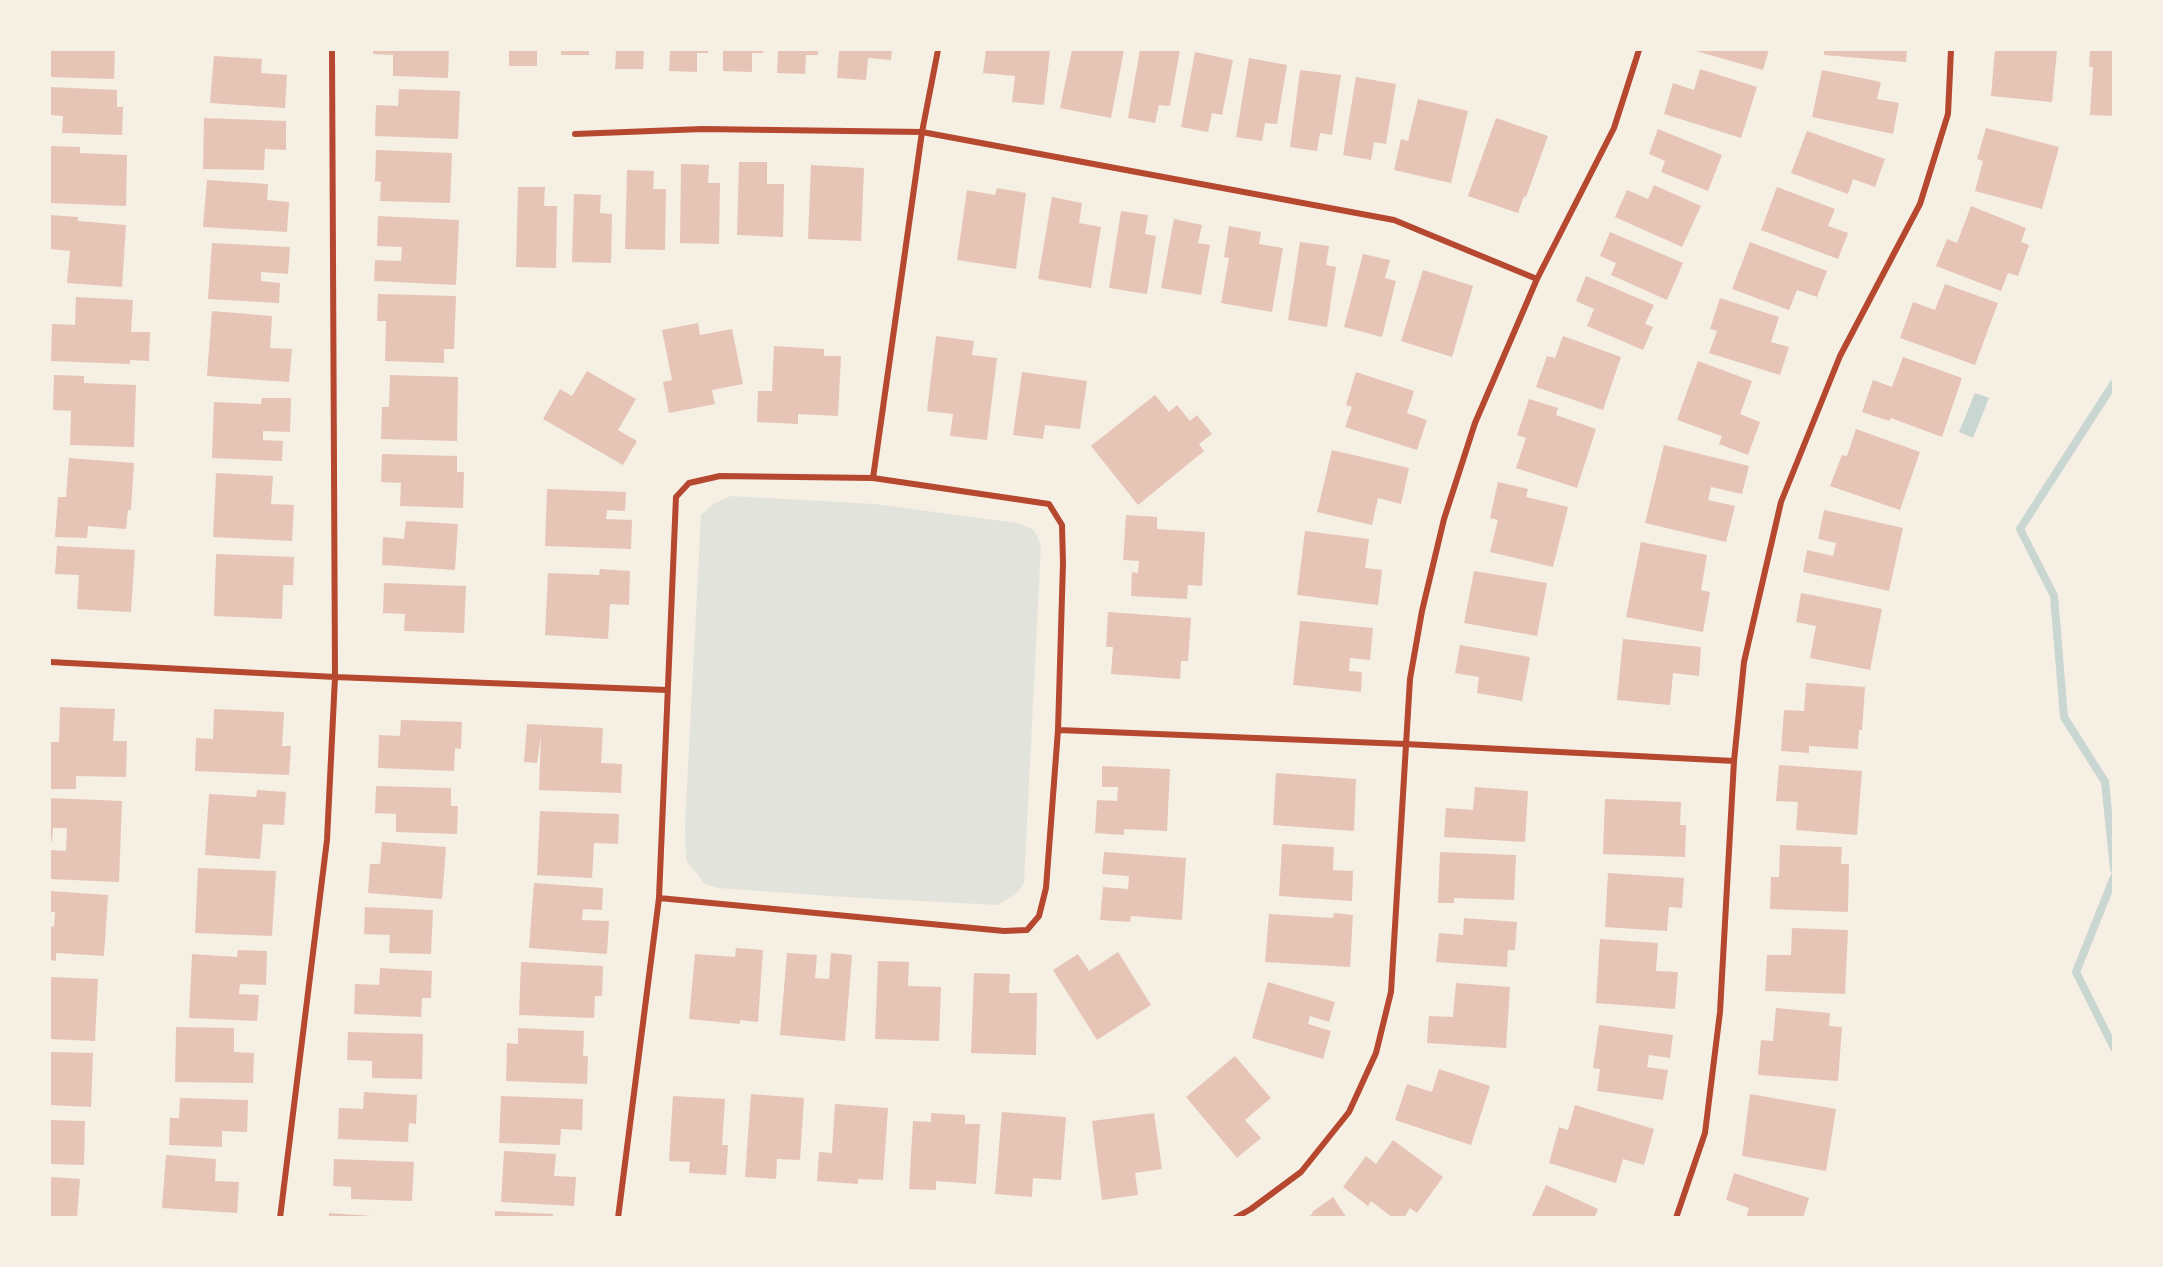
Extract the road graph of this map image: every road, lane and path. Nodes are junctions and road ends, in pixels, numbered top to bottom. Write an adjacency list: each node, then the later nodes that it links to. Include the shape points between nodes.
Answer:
1 (332, 50): 10 (street)
2 (938, 50): 5 (street)
3 (1639, 50): 7 (street, via 1614,128)
4 (1951, 50): 14 (street, via 1948,114 1920,204 1840,356 1781,502 1744,662)
5 (922, 132): 6 (street, via 702,129); 7 (street, via 1394,220); 8 (street)
6 (575, 134)
7 (1537, 279): 13 (street, via 1475,423 1444,519 1410,679)
8 (873, 478): 11 (street, via 720,476 689,483 676,496); 12 (street, via 1049,504 1062,525)
9 (50, 662): 10 (street)
10 (335, 677): 11 (street); 16 (street, via 327,840)
11 (667, 690): 15 (street)
12 (1058, 730): 13 (street); 15 (street, via 1046,888 1039,916 1027,930)
13 (1405, 744): 14 (street); 18 (street, via 1391,992 1376,1053 1349,1112 1301,1172)
14 (1734, 761): 19 (street, via 1720,1012 1705,1133)
15 (659, 898): 17 (street)
16 (280, 1218)
17 (618, 1218)
18 (1235, 1218)
19 (1676, 1218)

